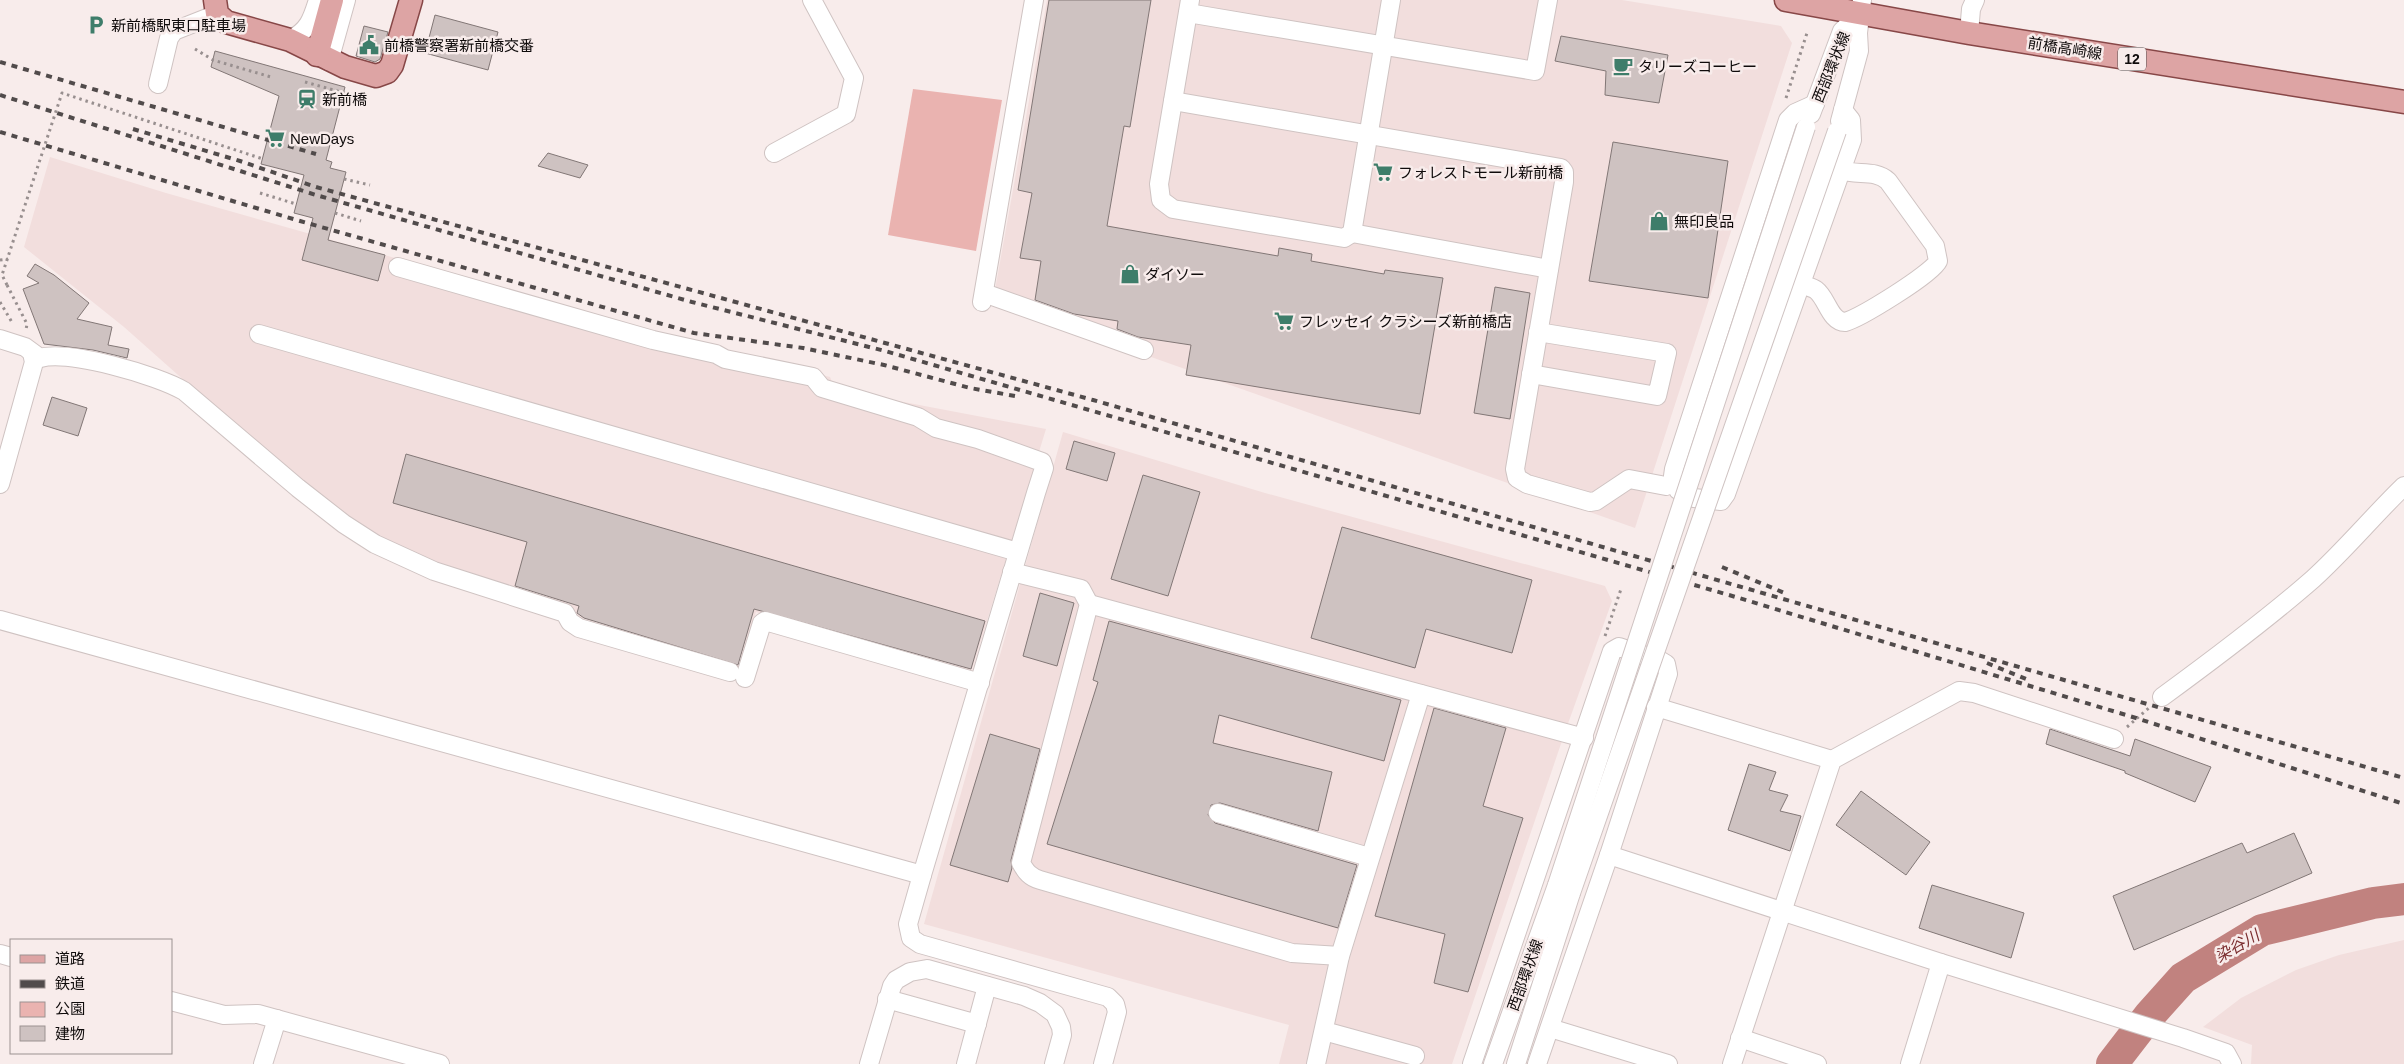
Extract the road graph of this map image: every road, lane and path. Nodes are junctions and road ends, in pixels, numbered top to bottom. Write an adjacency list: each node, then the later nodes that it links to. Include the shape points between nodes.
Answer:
1 (318, 0): 15 (street, via 311,24)
2 (332, 0): 18 (main road)
3 (346, 0): 18 (street)
4 (411, 0): 18 (main road, via 395,57 387,72 369,75)
5 (812, 0): 28 (street, via 854,78 852,93 846,114)
6 (1034, 0): 49 (street, via 983,298)
7 (1391, 0): 16 (street)
8 (1548, 0): 16 (street, via 1535,71)
9 (1786, 0): 12 (main road, 前橋高崎線 / 12)
10 (1975, 0): 14 (street)
11 (1189, 6): 16 (street); 23 (street)
12 (1861, 6): 14 (main road, 前橋高崎線 / 12); 25 (street, 西部環状線, via 1842,31); 26 (street, 西部環状線, via 1859,51)
13 (216, 7): 15 (main road, via 220,18 231,24); 21 (street, via 174,31 169,38)
14 (1969, 33): 24 (main road, 前橋高崎線 / 12)
15 (290, 40): 18 (main road)
16 (1384, 46): 27 (street)
17 (195, 49): 19 (path, via 213,60)
18 (323, 58)
19 (271, 77)
20 (305, 82): 22 (path)
21 (158, 84)
22 (348, 94)
23 (1173, 101): 27 (street); 37 (street, via 1158,190 1161,200 1168,206 1344,238)
24 (2404, 102)
25 (1815, 104): 53 (street, via 1788,120 1674,469); 70 (street, 西部環状線, bridge)
26 (1843, 110): 30 (street, via 1851,120 1853,132); 70 (street, 西部環状線, bridge)
27 (1369, 135): 37 (street); 41 (street, via 1561,168 1564,182)
28 (774, 153)
29 (262, 158): 38 (path, bridge, via 62,93)
30 (1841, 170): 42 (street); 42 (street, via 1879,174 1888,181 1935,246 1938,261 1934,268 1910,285 1845,322 1835,317 1815,290)
31 (344, 180): 32 (path)
32 (370, 185)
33 (260, 193): 34 (path)
34 (296, 204)
35 (335, 214): 36 (path)
36 (360, 221)
37 (1352, 233): 41 (street)
38 (8, 259): 39 (path, bridge); 45 (path, bridge, via 2,275 27,324 26,331)
39 (0, 260)
40 (398, 267): 55 (street, via 653,340 813,377 822,388 918,417 936,428 1042,462 1044,468)
41 (1549, 269): 46 (street)
42 (1801, 284): 53 (street, via 1726,494 1721,501 1694,498 1678,490)
43 (0, 302): 44 (path)
44 (15, 329)
45 (20, 330)
46 (1538, 332): 51 (street); 51 (street, via 1666,353 1657,396)
47 (259, 334): 55 (street)
48 (0, 339): 50 (street, via 25,347)
49 (1144, 350)
50 (32, 353): 52 (street, via 34,362); 59 (street, via 40,358 64,355 170,382 344,524 396,556 565,613 579,628 738,675 765,621)
51 (1532, 374): 53 (street, via 1515,469 1520,480 1590,502 1629,479 1666,486)
52 (0, 480)
53 (1674, 483)
54 (2404, 486): 61 (street, via 2314,578 2260,624)
55 (1018, 552): 56 (street)
56 (1012, 572): 57 (street, via 1080,589); 59 (street)
57 (1089, 604): 60 (street); 72 (street, via 1021,863 1025,870 1040,880 1292,953)
58 (0, 620): 69 (street)
59 (980, 683): 69 (street)
60 (1420, 694): 63 (street); 68 (street)
61 (2162, 697): 64 (path)
62 (1656, 707): 63 (street, via 1668,674 1666,664 1615,648); 65 (street); 67 (street)
63 (1584, 738): 90 (street)
64 (2114, 739): 65 (street, via 1974,693 1959,691)
65 (1832, 760): 71 (street)
66 (1218, 813): 68 (street)
67 (1610, 855): 71 (street); 79 (street)
68 (1369, 857): 72 (street)
69 (922, 876): 88 (street, via 908,924 911,938 920,944 1108,997 1117,1012)
70 (1564, 889): 91 (street, 西部環状線); 92 (street, 西部環状線)
71 (1782, 912): 73 (street); 81 (street)
72 (1340, 956): 80 (street)
73 (1941, 963): 97 (street); 98 (street, via 2183,1038 2226,1053)
74 (988, 986): 75 (street, via 919,970 896,980); 78 (street); 87 (street, via 1032,999 1055,1014 1062,1035)
75 (887, 999): 78 (street); 85 (street)
76 (172, 1000): 77 (street, via 224,1015 252,1013)
77 (276, 1019): 83 (street); 84 (street)
78 (977, 1024): 86 (street)
79 (1550, 1028): 93 (street); 94 (street)
80 (1324, 1031): 82 (street); 89 (street)
81 (1740, 1038): 95 (street); 96 (street)
82 (1415, 1056)
83 (263, 1064)
84 (440, 1064)
85 (869, 1064)
86 (966, 1064)
87 (1054, 1064)
88 (1103, 1064)
89 (1316, 1064)
90 (1472, 1064)
91 (1493, 1064)
92 (1516, 1064)
93 (1537, 1064)
94 (1668, 1064)
95 (1732, 1064)
96 (1817, 1064)
97 (1910, 1064)
98 (2232, 1064)

